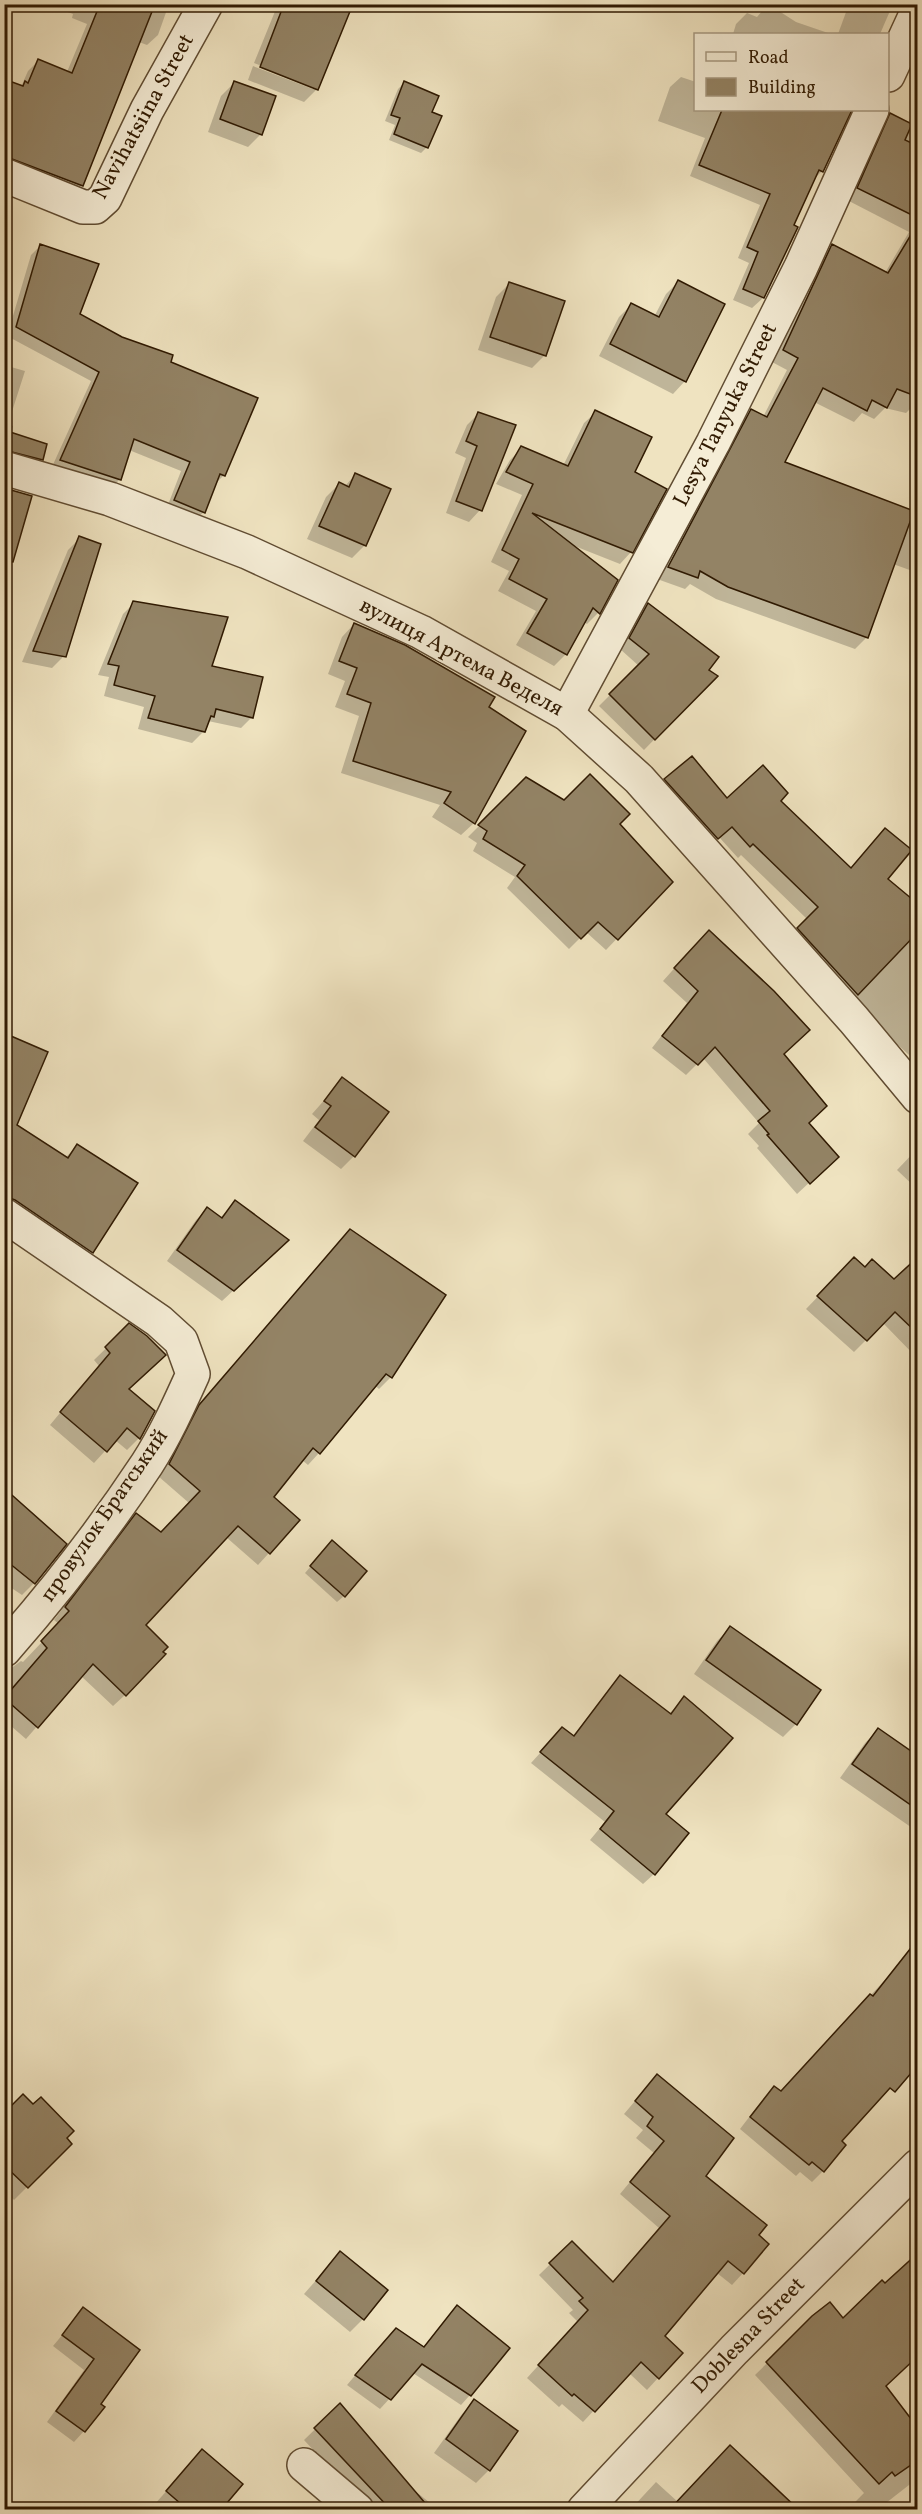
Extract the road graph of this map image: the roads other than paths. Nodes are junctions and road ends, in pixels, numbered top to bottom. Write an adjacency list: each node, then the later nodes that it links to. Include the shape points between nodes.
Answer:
1 (206, 4): 5 (street, Navihatsiina Street, via 147,110 105,198 95,207 83,207)
2 (918, 10): 3 (street)
3 (889, 73)
4 (872, 111): 7 (street, Lesya Tanyuka Street, via 801,267 719,432)
5 (4, 175)
6 (4, 468): 7 (street, вулиця Артема Веделя, via 110,499 247,552 421,632)
7 (567, 714): 8 (street, вулиця Артема Веделя, via 639,779)
8 (918, 1097)
9 (4, 1215): 10 (street, провулок Братський, via 159,1321 181,1341 193,1374 148,1463 58,1588)
10 (4, 1650)
11 (918, 2166): 14 (street, Doblesna Street, via 734,2350)
12 (304, 2465): 13 (street)
13 (357, 2510)
14 (584, 2510)

